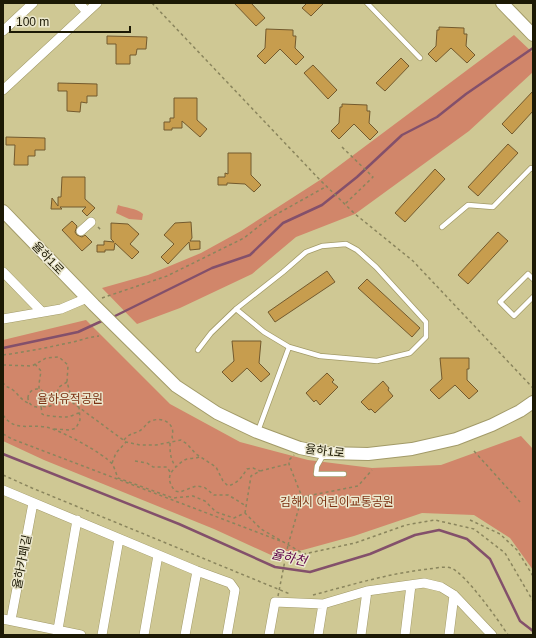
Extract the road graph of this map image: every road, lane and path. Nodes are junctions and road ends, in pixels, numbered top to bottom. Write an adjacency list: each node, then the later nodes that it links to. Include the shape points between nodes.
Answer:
1 (33, 3): 8 (street)
2 (79, 3): 7 (street)
3 (97, 3): 7 (street)
4 (152, 3): 14 (path)
5 (367, 3): 10 (lane)
6 (502, 3): 9 (street)
7 (87, 12): 11 (street)
8 (3, 31)
9 (532, 33)
10 (420, 58)
11 (3, 90)
12 (342, 147): 15 (path, via 373,177)
13 (533, 169): 18 (lane, via 493,208 468,205)
14 (327, 186): 15 (path); 24 (path, via 268,219 244,238 167,276)
15 (345, 204): 37 (path, via 413,261)
16 (3, 211): 24 (street, 율하1로)
17 (94, 224): 19 (street); 20 (path)
18 (442, 227)
19 (81, 231)
20 (102, 231)
21 (3, 272): 26 (street)
22 (533, 279): 23 (lane, via 528,274 500,302 514,316)
23 (533, 297)
24 (91, 302): 26 (street); 46 (street, 율하1로, via 176,386 217,413)
25 (236, 309): 29 (lane, via 264,332); 29 (lane, via 306,252 322,246 346,244 376,267 426,322 426,337 410,353 377,361 320,356); 30 (lane, via 211,333)
26 (42, 312): 27 (street)
27 (3, 319)
28 (99, 336): 31 (path, via 29,352)
29 (288, 347): 46 (lane)
30 (198, 350)
31 (3, 355)
32 (35, 364): 33 (path); 35 (path, via 46,358 59,357 68,365); 38 (path, via 41,372 38,384)
33 (3, 365)
34 (3, 382): 36 (path)
35 (68, 382): 41 (path, via 59,387 54,405); 42 (path, via 73,403)
36 (3, 385): 40 (path)
37 (533, 388)
38 (40, 389): 40 (path, via 34,389 29,393); 41 (path, via 45,396)
39 (533, 402): 54 (street, 율하1로, via 492,425 456,439 412,449 368,454)
40 (30, 404): 41 (path, via 35,407)
41 (41, 406): 43 (path, via 42,414 45,416 67,417)
42 (79, 407): 43 (path); 48 (path)
43 (79, 413): 45 (path, via 80,420 76,428)
44 (3, 415): 45 (path, via 7,421 19,427)
45 (53, 429): 57 (path, via 86,445)
46 (257, 432): 52 (street, 율하1로)
47 (3, 434): 74 (path)
48 (123, 440): 49 (path, via 128,434 142,430 146,424 157,419 168,422 172,427); 50 (path)
49 (174, 441): 51 (path); 55 (path, via 181,440)
50 (126, 442): 51 (path, via 140,445); 57 (path, via 116,453)
51 (170, 442): 59 (path, via 171,461)
52 (300, 448): 54 (street, 율하1로); 58 (path, via 289,460)
53 (474, 451): 67 (path)
54 (325, 453): 63 (lane, via 317,466 316,474)
55 (199, 456): 59 (path, via 187,459); 61 (path, via 216,467 228,486 241,478 247,468)
56 (135, 461): 62 (path, via 153,467 166,467)
57 (112, 463): 70 (path, via 118,478 173,498 193,496 205,501 216,512 234,518)
58 (289, 464): 61 (path); 66 (path)
59 (176, 467): 62 (path)
60 (372, 470): 66 (path, via 358,486)
61 (260, 471): 69 (path, via 251,476)
62 (170, 472): 69 (path, via 171,485 175,491 180,492 196,486 204,487 214,495 228,495)
63 (344, 474)
64 (3, 475): 79 (path)
65 (3, 490): 68 (street)
66 (302, 497): 74 (path)
67 (520, 502)
68 (33, 504): 71 (street); 85 (street, 율하카페길)
69 (246, 506): 70 (path)
70 (245, 513): 74 (path, via 261,530)
71 (77, 520): 73 (street); 86 (street)
72 (470, 520): 77 (path, via 500,534 517,550)
73 (119, 539): 75 (street); 88 (street)
74 (288, 545): 82 (path, bridge); 83 (path, via 304,554 355,543 406,525 435,520 474,529 505,553)
75 (158, 554): 76 (street); 89 (street)
76 (196, 571): 90 (street); 91 (street, via 230,583 235,590)
77 (533, 576)
78 (411, 585): 80 (street); 81 (street, via 424,583 441,587); 95 (street)
79 (281, 589)
80 (367, 592): 84 (street); 94 (street)
81 (454, 595): 96 (street); 97 (street)
82 (278, 596)
83 (533, 601)
84 (323, 604): 92 (street, via 275,602); 93 (street)
85 (7, 620): 86 (street)
86 (57, 633): 87 (street)
87 (81, 635)
88 (102, 635)
89 (144, 635)
90 (185, 635)
91 (227, 635)
92 (269, 635)
93 (318, 635)
94 (361, 635)
95 (405, 635)
96 (449, 635)
97 (491, 635)

